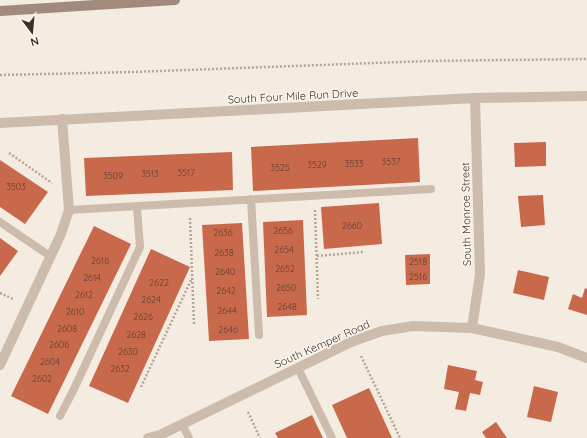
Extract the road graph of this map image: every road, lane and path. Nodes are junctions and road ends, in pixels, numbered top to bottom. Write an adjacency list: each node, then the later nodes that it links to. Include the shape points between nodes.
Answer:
1 (175, 0): 2 (main road)
2 (0, 11)
3 (587, 59): 4 (path, via 428,61)
4 (0, 75)
5 (587, 96): 6 (street, South Four Mile Run Drive)
6 (475, 98): 7 (street, South Four Mile Run Drive); 26 (street, South Monroe Street, via 480,274)
7 (62, 119): 8 (street, South Four Mile Run Drive); 15 (street)
8 (0, 123)
9 (9, 153): 10 (path)
10 (53, 184)
11 (431, 189): 12 (lane)
12 (251, 200): 13 (lane); 27 (lane)
13 (137, 207): 15 (lane); 34 (lane, via 140,247)
14 (315, 209): 20 (path)
15 (69, 210): 19 (street)
16 (198, 218): 21 (path, via 190,218)
17 (0, 222): 19 (lane)
18 (364, 252): 20 (path)
19 (50, 256): 30 (street)
20 (317, 256): 24 (path)
21 (192, 278): 25 (path); 32 (path)
22 (0, 294): 23 (path)
23 (13, 299)
24 (318, 299)
25 (194, 324)
26 (472, 328): 29 (street, South Kemper Road, via 558,347); 31 (street, South Kemper Road, via 413,326 382,331 350,342)
27 (259, 335)
28 (361, 356): 40 (path)
29 (587, 358)
30 (0, 365)
31 (298, 368): 35 (street, South Kemper Road); 39 (lane)
32 (141, 387)
33 (248, 412): 38 (path)
34 (60, 416)
35 (182, 424): 36 (street, South Kemper Road); 37 (lane)
36 (148, 438)
37 (190, 438)
38 (260, 438)
39 (332, 438)
40 (400, 438)

